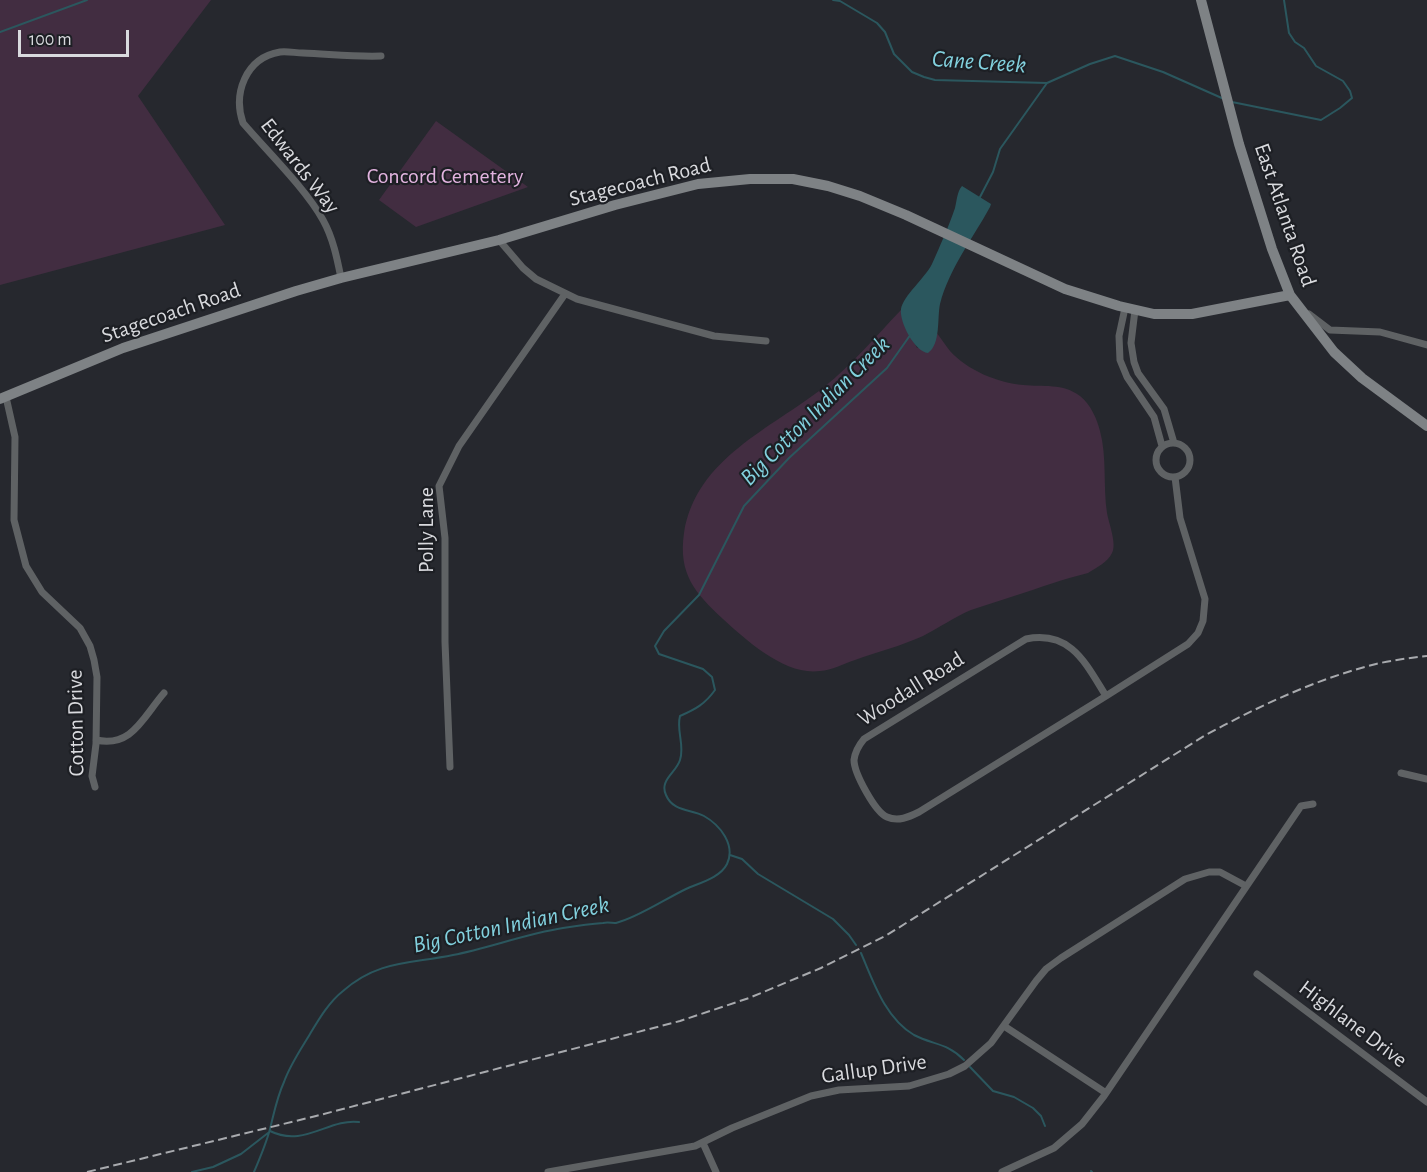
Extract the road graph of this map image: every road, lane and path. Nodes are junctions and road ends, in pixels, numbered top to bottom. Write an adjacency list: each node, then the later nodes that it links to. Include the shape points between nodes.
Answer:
1 (1201, 0): 6 (street, East Atlanta Road, via 1239,144)
2 (381, 56): 4 (street, Edwards Way, via 280,52 254,65 240,86 239,111 243,123 323,219)
3 (499, 240): 4 (street, Stagecoach Road); 5 (street, via 536,279); 7 (street, Stagecoach Road, via 698,184 793,179 828,186 889,207 1065,289)
4 (341, 278): 10 (street, Stagecoach Road, via 123,348)
5 (565, 294): 8 (street, via 714,336); 18 (street, Polly Lane, via 459,446 440,486 445,538)
6 (1290, 295): 7 (street, Stagecoach Road, via 1192,314 1154,314); 9 (street, via 1330,330 1380,332); 11 (street, East Atlanta Road, via 1334,352)
7 (1130, 309): 12 (street, via 1134,362 1164,409); 13 (street, via 1119,336 1120,360 1154,417)
8 (766, 341)
9 (1427, 345)
10 (3, 398): 17 (street, Cotton Drive, via 15,437 14,520 26,566 42,592 80,628 90,646 97,677)
11 (1427, 426)
12 (1174, 442): 13 (street); 14 (street, via 1185,448 1190,459 1185,471)
13 (1162, 446): 14 (street, via 1155,457 1157,467 1165,475)
14 (1175, 477): 16 (street, Woodall Road, via 1180,521 1205,599 1203,621 1188,644)
15 (164, 693): 17 (street, via 132,732 118,742)
16 (1106, 696): 16 (street, Woodall Road, via 905,818 889,818 879,812 855,767 856,752 864,739 1026,639 1053,639 1074,650)
17 (96, 740): 21 (street, Cotton Drive, via 92,776)
18 (450, 767)
19 (1401, 773): 20 (street)
20 (1427, 779)
21 (95, 787)
22 (1313, 804): 23 (street, via 1301,806)
23 (1245, 886): 25 (street, Gallup Drive, via 1220,872 1185,879 1046,969); 26 (street)
24 (1257, 974): 27 (street, Highlane Drive)
25 (1004, 1026): 26 (street); 28 (street, Gallup Drive, via 977,1057 949,1074 909,1086 839,1090 811,1096)
26 (1106, 1093): 31 (street, via 1082,1124 1054,1148)
27 (1427, 1102)
28 (703, 1143): 29 (street, Gallup Drive); 30 (street)
29 (548, 1172)
30 (716, 1172)
31 (1002, 1172)

